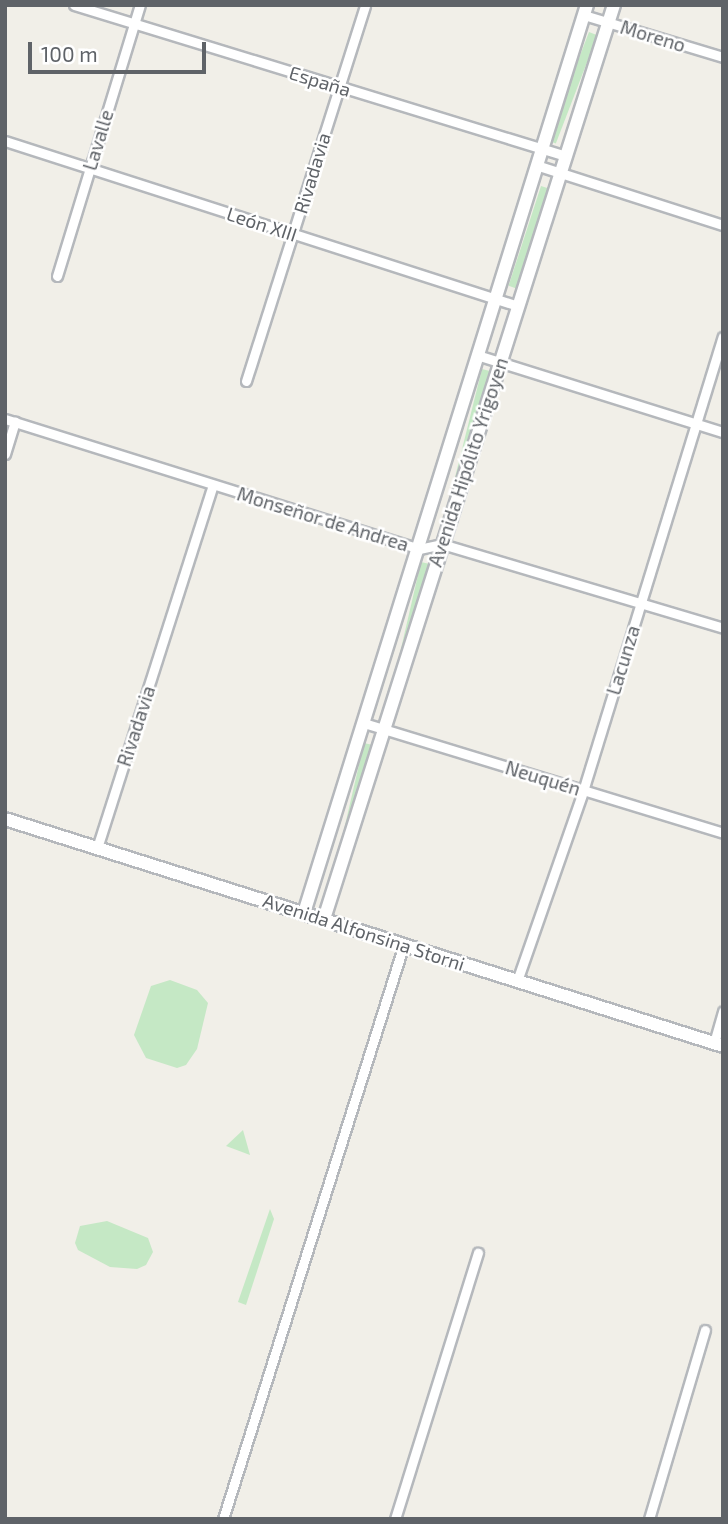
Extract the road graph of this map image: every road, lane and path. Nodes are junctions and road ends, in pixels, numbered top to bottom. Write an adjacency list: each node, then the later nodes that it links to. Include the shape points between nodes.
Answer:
1 (74, 5): 7 (street, España)
2 (140, 5): 7 (street, Lavalle)
3 (365, 5): 9 (street, Rivadavia)
4 (614, 5): 6 (main road, Avenida Hipólito Yrigoyen)
5 (585, 10): 6 (street, Moreno); 11 (main road, Avenida Hipólito Yrigoyen)
6 (608, 22): 8 (street, Moreno); 12 (main road, Avenida Hipólito Yrigoyen)
7 (134, 23): 9 (street, España); 14 (street, Lavalle)
8 (723, 57)
9 (338, 87): 11 (street, España); 17 (street, Rivadavia)
10 (5, 141): 14 (street, León XIII)
11 (543, 151): 12 (street, España); 13 (main road, Avenida Hipólito Yrigoyen)
12 (566, 156): 15 (main road, Avenida Hipólito Yrigoyen)
13 (539, 166): 15 (street); 19 (main road, Avenida Hipólito Yrigoyen)
14 (89, 168): 17 (street, León XIII); 18 (street, Lavalle)
15 (561, 173): 16 (street); 20 (main road, Avenida Hipólito Yrigoyen)
16 (723, 225)
17 (294, 234): 19 (street, León XIII); 24 (street, Rivadavia)
18 (57, 276)
19 (499, 299): 20 (street, León XIII); 22 (main road, Avenida Hipólito Yrigoyen)
20 (518, 306): 23 (main road, Avenida Hipólito Yrigoyen)
21 (723, 337): 26 (street, Lacunza)
22 (480, 356): 23 (street); 31 (main road, Avenida Hipólito Yrigoyen)
23 (500, 363): 26 (street); 30 (main road, Avenida Hipólito Yrigoyen)
24 (246, 381)
25 (10, 421): 28 (street); 29 (street, Monseñor de Andrea)
26 (696, 424): 27 (street); 32 (street, Lacunza)
27 (723, 432)
28 (5, 454)
29 (213, 485): 31 (street, Monseñor de Andrea); 39 (street, Rivadavia)
30 (442, 544): 31 (street, Monseñor de Andrea); 32 (street, Monseñor de Andrea); 35 (main road, Avenida Hipólito Yrigoyen)
31 (419, 549): 34 (main road, Avenida Hipólito Yrigoyen)
32 (640, 603): 33 (street, Monseñor de Andrea); 36 (street, Lacunza)
33 (723, 628)
34 (364, 723): 35 (street, Neuquén); 40 (main road, Avenida Hipólito Yrigoyen)
35 (384, 729): 36 (street, Neuquén); 41 (main road, Avenida Hipólito Yrigoyen)
36 (583, 791): 38 (street, Neuquén); 43 (street, Lacunza)
37 (5, 819): 39 (main road, Avenida Alfonsina Storni)
38 (723, 834)
39 (97, 848): 40 (main road, Avenida Alfonsina Storni)
40 (304, 913): 41 (main road, Avenida Alfonsina Storni)
41 (324, 919): 42 (main road, Avenida Alfonsina Storni)
42 (404, 944): 43 (main road, Avenida Alfonsina Storni); 48 (street)
43 (517, 981): 45 (main road, Avenida Alfonsina Storni)
44 (723, 1011): 45 (street)
45 (718, 1045)
46 (478, 1253): 49 (street)
47 (705, 1330): 50 (street)
48 (223, 1519)
49 (395, 1519)
50 (649, 1519)

